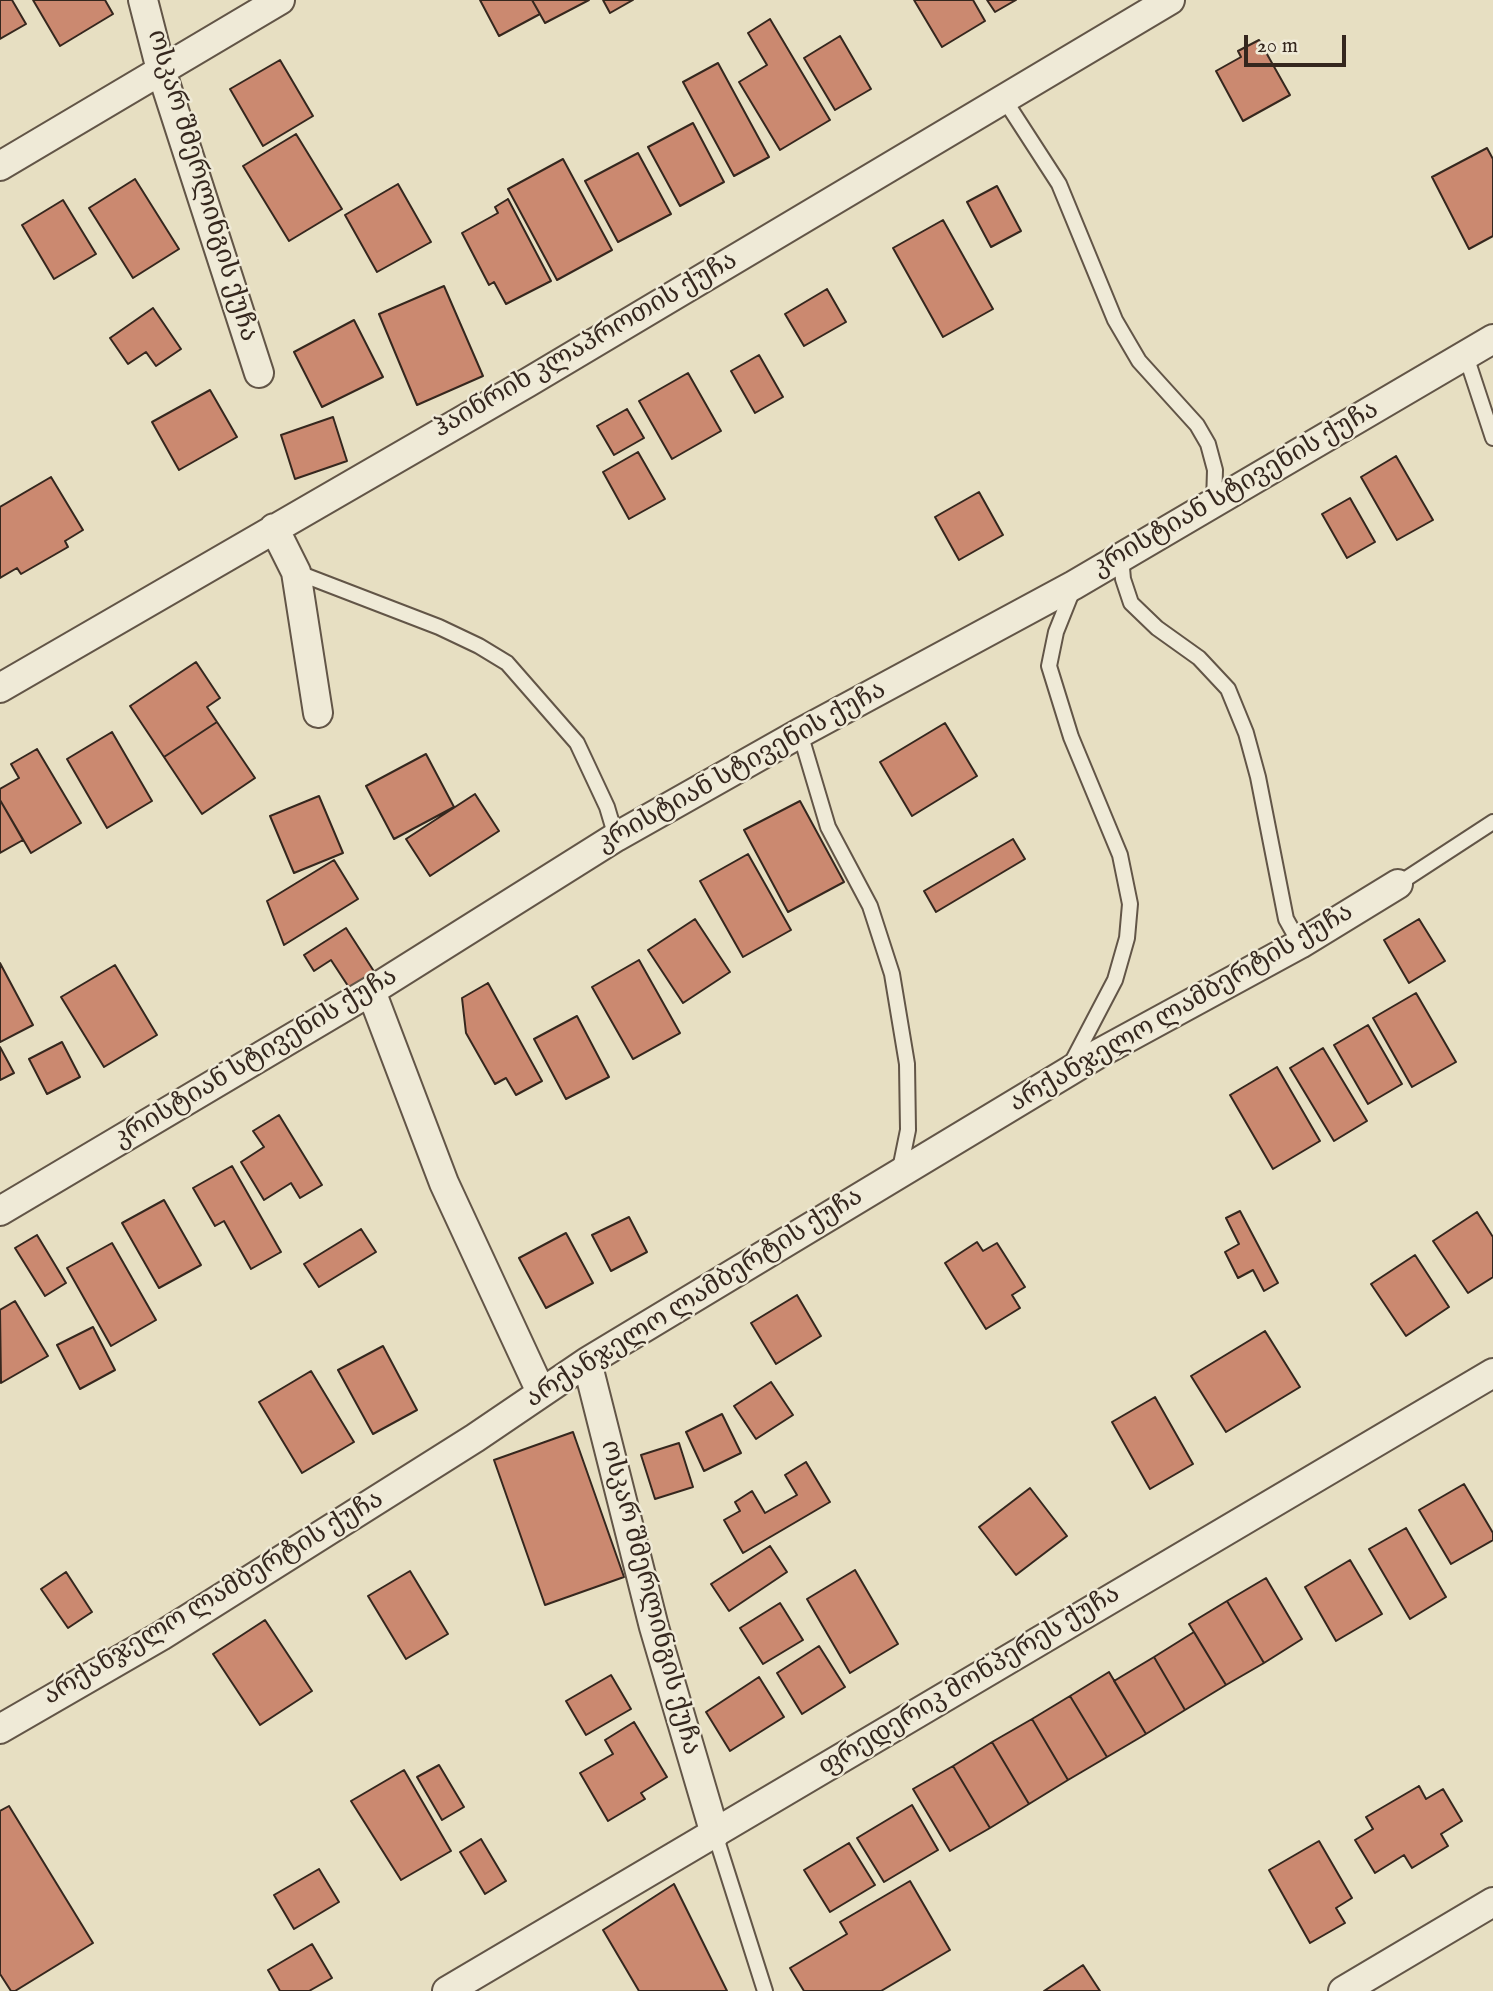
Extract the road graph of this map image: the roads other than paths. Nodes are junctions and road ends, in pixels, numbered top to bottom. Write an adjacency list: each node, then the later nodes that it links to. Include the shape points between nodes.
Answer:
1 (143, 0): 4 (street, ოსკარ შმერლინგის ქუჩა)
2 (280, 0): 4 (street)
3 (1170, 0): 5 (street, ჰაინრიხ კლაპროთის ქუჩა)
4 (161, 70): 6 (street); 9 (street, ოსკარ შმერლინგის ქუჩა)
5 (1004, 99): 11 (lane, via 1059,184 1115,320 1139,361 1197,425 1208,444 1215,470); 12 (street, ჰაინრიხ კლაპროთის ქუჩა)
6 (0, 166)
7 (1493, 339): 8 (street, კრისტიან სტივენის ქუჩა)
8 (1466, 356): 10 (lane); 11 (street, კრისტიან სტივენის ქუჩა)
9 (259, 373)
10 (1493, 438)
11 (1214, 503): 13 (street, კრისტიან სტივენის ქუჩა)
12 (274, 528): 14 (street); 16 (street, ჰაინრიხ კლაპროთის ქუჩა)
13 (1121, 557): 15 (street, კრისტიან სტივენის ქუჩა); 22 (lane, via 1122,579 1131,603 1199,658 1228,689 1258,778 1286,919)
14 (296, 572): 17 (street); 20 (lane, via 439,627 507,663 578,743)
15 (1074, 586): 18 (street, კრისტიან სტივენის ქუჩა); 24 (lane, via 1049,666 1071,737 1120,855 1130,904 1127,938 1115,980)
16 (0, 688)
17 (318, 713)
18 (800, 733): 20 (street, კრისტიან სტივენის ქუჩა); 25 (lane, via 828,827 870,906 892,974 908,1064 908,1130)
19 (1493, 822): 21 (lane)
20 (615, 836): 23 (street, კრისტიან სტივენის ქუჩა)
21 (1398, 884): 22 (street, არქანჯელო ლამბერტის ქუჩა)
22 (1300, 944): 24 (street, არქანჯელო ლამბერტის ქუჩა)
23 (371, 991): 26 (street, კრისტიან სტივენის ქუჩა); 29 (street, via 443,1183)
24 (1066, 1074): 25 (street, არქანჯელო ლამბერტის ქუჩა)
25 (899, 1174): 27 (street, არქანჯელო ლამბერტის ქუჩა)
26 (0, 1211)
27 (587, 1362): 29 (street, არქანჯელო ლამბერტის ქუჩა); 31 (street, ოსკარ შმერლინგის ქუჩა, via 654,1627)
28 (1493, 1373): 31 (street, ფრედერიკ მონპერეს ქუჩა)
29 (541, 1392): 30 (street, არქანჯელო ლამბერტის ქუჩა, via 161,1636)
30 (0, 1728)
31 (715, 1834): 33 (street, ფრედერიკ მონპერეს ქუჩა); 34 (lane)
32 (1493, 1902): 35 (street)
33 (447, 1991)
34 (765, 1991)
35 (1343, 1991)

